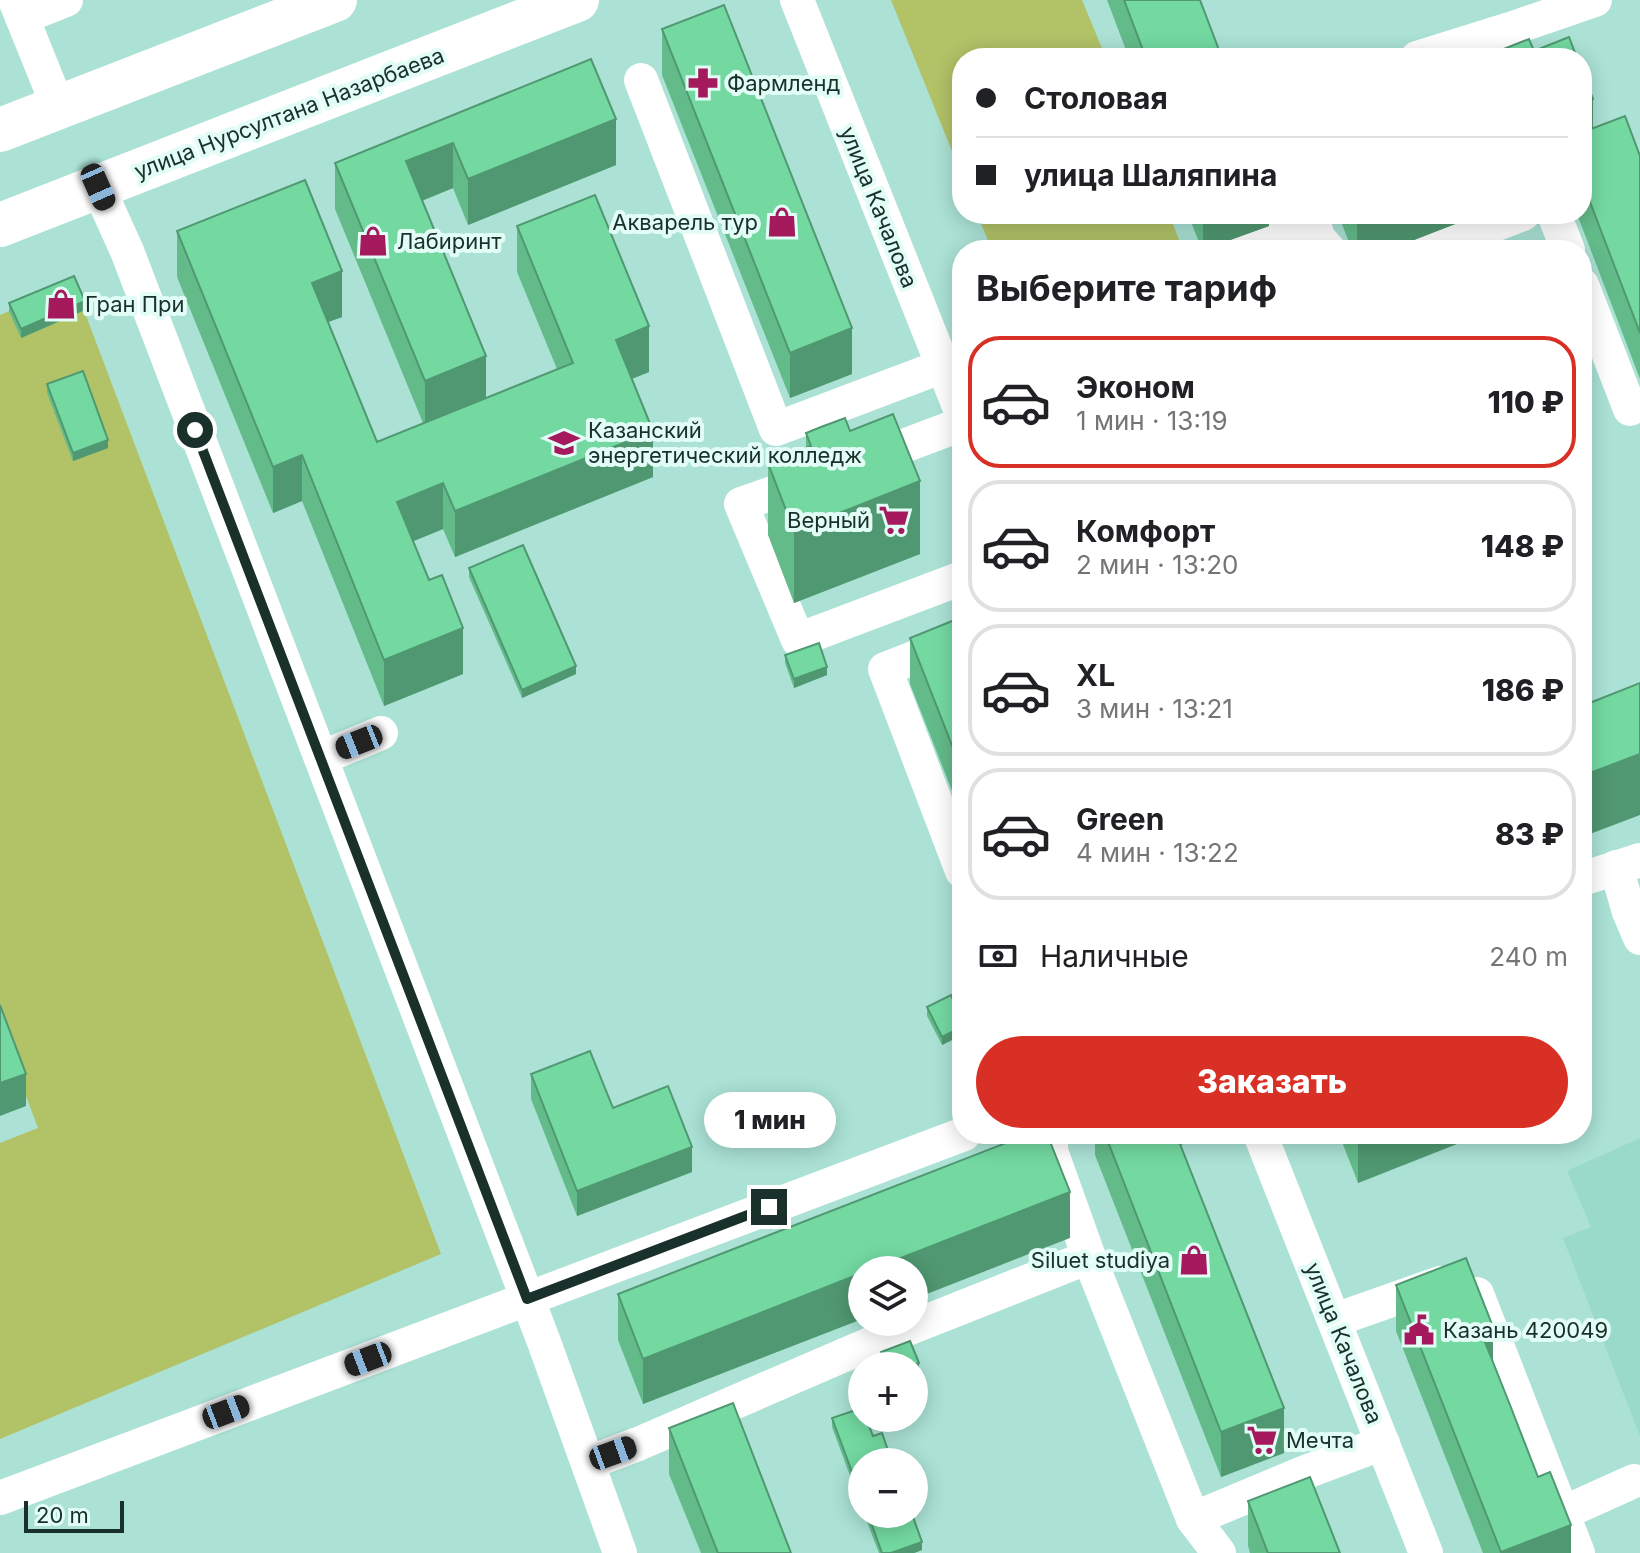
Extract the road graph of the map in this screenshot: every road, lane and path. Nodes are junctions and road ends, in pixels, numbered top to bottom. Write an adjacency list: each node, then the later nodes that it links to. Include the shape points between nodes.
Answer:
1 (66, 0): 6 (street)
2 (335, 0): 10 (main road)
3 (577, 0): 12 (main road, улица Нурсултана Назарбаева)
4 (797, 0): 21 (street, улица Качалова)
5 (1595, 0): 7 (street)
6 (19, 8): 10 (street)
7 (1510, 14): 8 (street)
8 (1438, 48)
9 (641, 80): 21 (street, via 776,429)
10 (59, 109): 11 (main road)
11 (0, 130)
12 (98, 187): 16 (main road, улица Нурсултана Назарбаева); 28 (street)
13 (1286, 224): 17 (street)
14 (1299, 224): 18 (street)
15 (1497, 224): 19 (street)
16 (0, 225)
17 (1255, 240)
18 (1320, 240)
19 (1455, 240)
20 (1592, 311): 23 (street)
21 (943, 366): 22 (street, улица Качалова)
22 (952, 389)
23 (1630, 409)
24 (952, 428): 25 (street, via 741,504 798,640)
25 (952, 582)
26 (952, 643): 29 (street, via 885,669)
27 (381, 733): 28 (street)
28 (321, 758): 37 (street)
29 (952, 845)
30 (1628, 863): 31 (street); 32 (street, via 1629,912)
31 (1592, 876)
32 (1640, 938)
33 (952, 1139): 37 (street)
34 (1051, 1144): 36 (street)
35 (1264, 1144): 38 (street, улица Качалова)
36 (1089, 1257): 40 (street, via 872,1343 736,1417); 44 (street)
37 (527, 1299): 40 (street); 42 (street)
38 (1335, 1320): 39 (street, улица Качалова); 43 (street, via 1468,1273)
39 (1383, 1443): 44 (street); 47 (street, улица Качалова)
40 (588, 1463): 45 (street)
41 (1634, 1481): 43 (street)
42 (0, 1498)
43 (1563, 1513): 48 (street)
44 (1193, 1519): 46 (street)
45 (620, 1553)
46 (1219, 1553)
47 (1426, 1553)
48 (1578, 1553)

